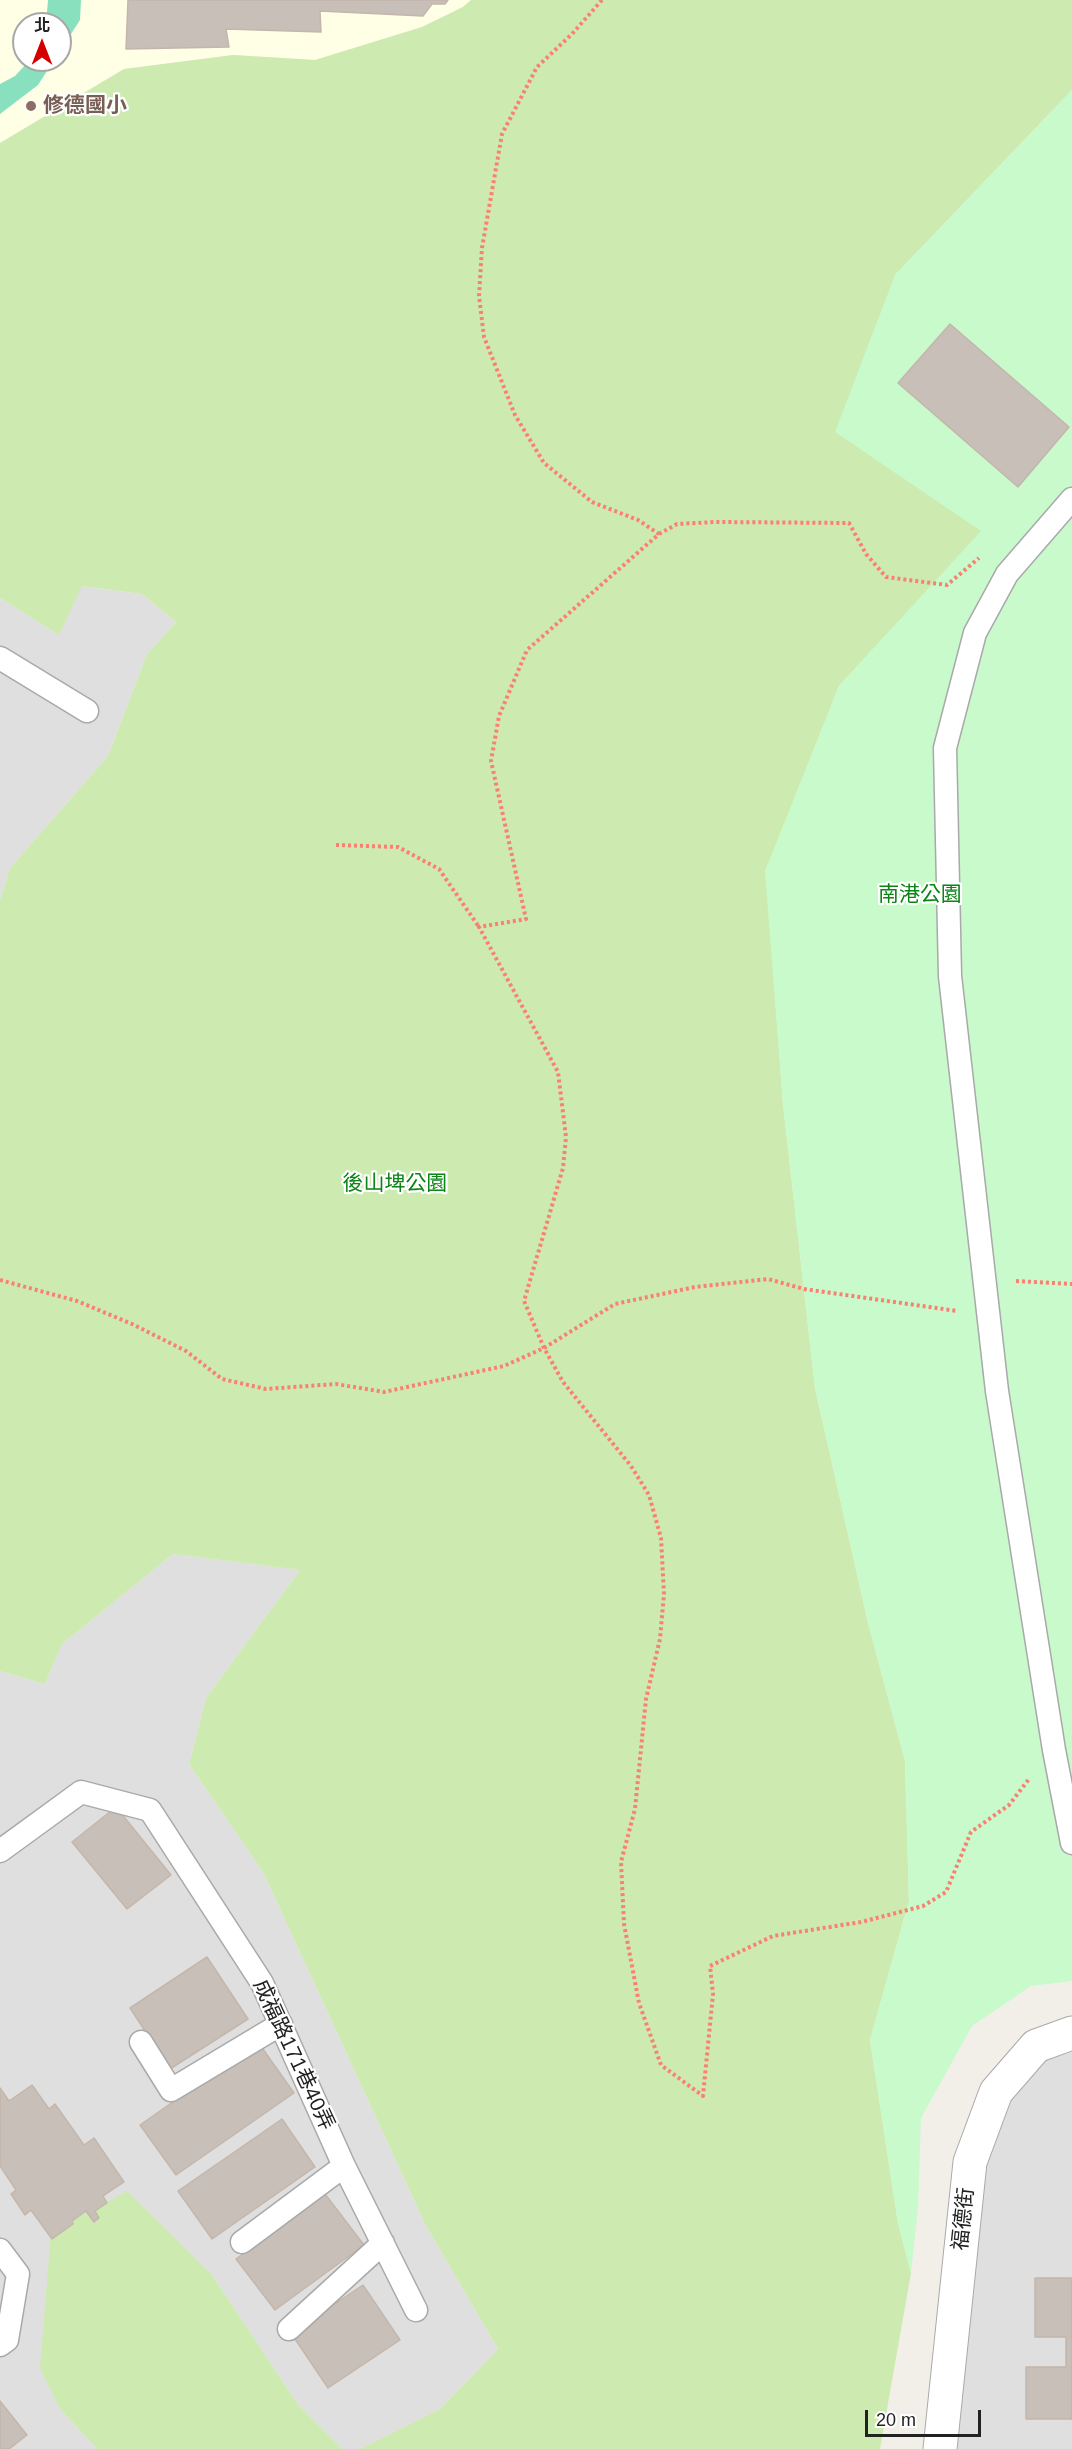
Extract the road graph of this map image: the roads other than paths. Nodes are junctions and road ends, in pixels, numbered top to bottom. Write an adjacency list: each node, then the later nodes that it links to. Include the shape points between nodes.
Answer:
1 (1072, 499): 4 (lane, via 1007,574 975,633 945,748 950,976 984,1280 997,1390)
2 (0, 658): 3 (lane)
3 (87, 711)
4 (1072, 1843)
5 (0, 1851): 6 (lane, 成福路171巷40弄, via 81,1791 150,1810 262,1983)
6 (281, 2024): 8 (lane, via 171,2090); 9 (lane, 成福路171巷40弄)
7 (1072, 2033): 16 (street, 福德街, via 1035,2046 996,2092 970,2162)
8 (141, 2042)
9 (345, 2166): 10 (lane); 11 (lane, 成福路171巷40弄)
10 (242, 2242)
11 (383, 2243): 13 (lane, 成福路171巷40弄); 14 (lane)
12 (0, 2250): 15 (lane, via 18,2274)
13 (416, 2310)
14 (289, 2329)
15 (3, 2342)
16 (940, 2449)

